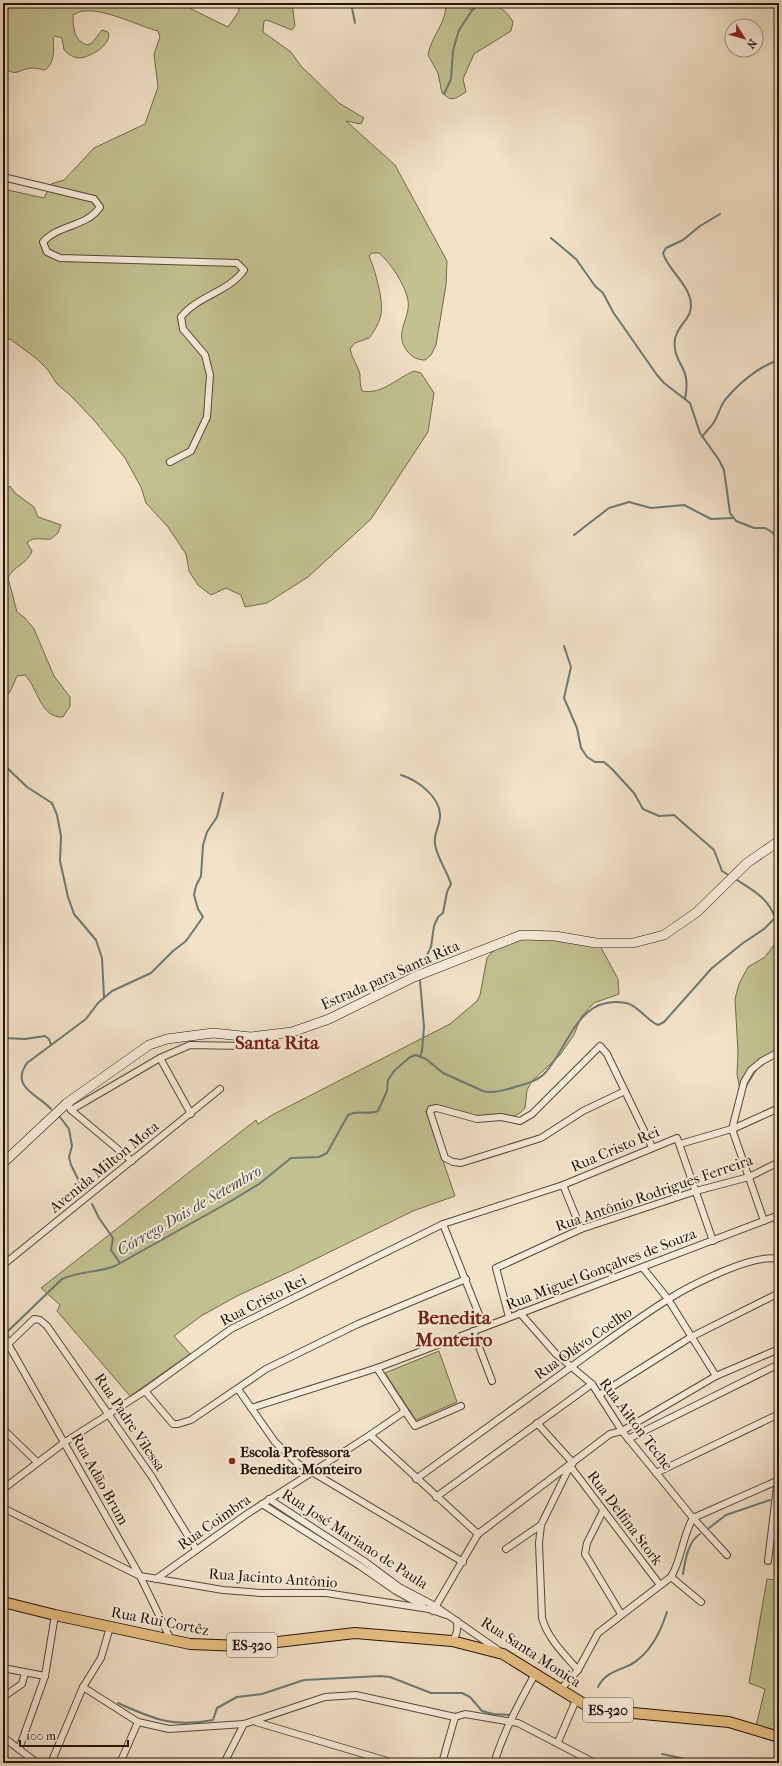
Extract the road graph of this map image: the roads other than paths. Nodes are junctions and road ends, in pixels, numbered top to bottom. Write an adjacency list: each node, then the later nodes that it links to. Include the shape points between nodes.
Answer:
1 (3, 177): 2 (street, via 94,199 100,207 95,216 50,234 43,242 47,252 60,258 237,263 244,270 238,279 187,309 181,317 183,329 205,355 210,376 207,417 191,450)
2 (170, 462)
3 (779, 841): 4 (main road, Estrada para Santa Rita, via 747,863 697,912 664,935 633,943 596,944 555,936 521,935 414,977 329,1019 292,1032)
4 (251, 1036): 6 (street, via 244,1046 190,1045); 9 (main road, Estrada para Santa Rita, via 213,1033 167,1039 149,1045)
5 (779, 1052): 12 (street, via 751,1070 744,1082)
6 (160, 1058): 9 (street); 11 (street)
7 (220, 1089): 11 (street, Avenida Milton Mota)
8 (625, 1092): 8 (street, via 607,1054 600,1046 532,1114 520,1121 502,1117 478,1119 437,1108 430,1112 446,1158 461,1163 541,1138 583,1111); 14 (street)
9 (69, 1107): 15 (street); 17 (main road, Estrada para Santa Rita)
10 (779, 1108): 12 (street, Rua Cristo Rei)
11 (190, 1114): 15 (street, Avenida Milton Mota)
12 (732, 1129): 13 (street, Rua Cristo Rei); 18 (street)
13 (678, 1141): 14 (street, Rua Cristo Rei); 20 (street)
14 (652, 1147): 19 (street, Rua Cristo Rei)
15 (132, 1161): 27 (street, Avenida Milton Mota)
16 (779, 1162): 18 (street, Rua Antônio Rodrigues Ferreira)
17 (3, 1163)
18 (748, 1176): 20 (street, Rua Antônio Rodrigues Ferreira); 22 (street)
19 (564, 1185): 23 (street, Rua Cristo Rei); 24 (street, Rua Cristo Rei)
20 (696, 1191): 24 (street, Rua Antônio Rodrigues Ferreira); 25 (street)
21 (779, 1215): 22 (street, Rua Miguel Gonçalves de Souza)
22 (764, 1221): 25 (street, Rua Miguel Gonçalves de Souza)
23 (443, 1224): 29 (street); 48 (street, Rua Cristo Rei, via 231,1328)
24 (581, 1229): 33 (street, Rua Antônio Rodrigues Ferreira, via 496,1268)
25 (713, 1241): 28 (street, Rua Miguel Gonçalves de Souza)
26 (779, 1259): 31 (street, Rua Olávo Coelho, via 753,1260)
27 (3, 1265)
28 (643, 1268): 31 (street); 32 (street, Rua Miguel Gonçalves de Souza)
29 (466, 1279): 34 (street); 47 (street, via 358,1324 266,1369)
30 (779, 1293): 37 (street)
31 (668, 1300): 37 (street); 42 (street, Rua Olávo Coelho)
32 (520, 1313): 33 (street, Rua Miguel Gonçalves de Souza); 42 (street, Rua Ailton Teche)
33 (509, 1317): 34 (street, Rua Miguel Gonçalves de Souza)
34 (484, 1326): 36 (street, Rua Miguel Gonçalves de Souza)
35 (3, 1332): 38 (street, Rua Adão Brum)
36 (473, 1332): 43 (street, Rua Miguel Gonçalves de Souza); 45 (street)
37 (691, 1337): 44 (street); 49 (street)
38 (8, 1342): 39 (street); 53 (street, Rua Padre Vilessa, via 34,1319 40,1320 47,1326); 60 (street, Rua Adão Brum)
39 (3, 1349)
40 (779, 1349): 44 (street)
41 (779, 1364): 59 (street)
42 (571, 1367): 46 (street, Rua Ailton Teche); 66 (street, Rua Olávo Coelho)
43 (376, 1368): 51 (street, Rua Miguel Gonçalves de Souza); 52 (street)
44 (716, 1376): 57 (street)
45 (492, 1381)
46 (592, 1384): 49 (street, Rua Ailton Teche); 55 (street)
47 (238, 1389): 48 (street, via 191,1420 178,1424 173,1424); 51 (street)
48 (145, 1391): 53 (street, Rua Cristo Rei)
49 (599, 1395): 57 (street, Rua Ailton Teche)
50 (461, 1406): 52 (street, via 415,1426)
51 (251, 1408): 64 (street, via 287,1455)
52 (405, 1411): 58 (street, Rua Coimbra)
53 (108, 1413): 60 (street, Rua Cristo Rei); 78 (street, Rua Padre Vilessa, via 152,1477)
54 (779, 1414): 65 (street)
55 (537, 1423): 62 (street, Rua Delfina Stork); 69 (street)
56 (3, 1429): 61 (street)
57 (622, 1431): 59 (street, Rua Ailton Teche); 62 (street, via 610,1434)
58 (370, 1435): 64 (street, Rua Coimbra); 66 (street)
59 (628, 1439): 65 (street, Rua Ailton Teche)
60 (65, 1442): 61 (street, Rua Cristo Rei); 83 (street, Rua Adão Brum)
61 (37, 1462): 68 (street, Rua Cristo Rei)
62 (572, 1465): 73 (street, Rua Delfina Stork); 75 (street); 77 (street)
63 (779, 1470): 67 (street)
64 (312, 1471): 70 (street, Rua Coimbra); 82 (street)
65 (656, 1473): 74 (street, Rua Ailton Teche)
66 (416, 1479): 69 (street)
67 (778, 1481): 74 (street); 81 (street)
68 (3, 1489)
69 (436, 1497): 77 (street)
70 (269, 1499): 71 (street, Rua Coimbra); 76 (street, Rua José Mariano de Paula)
71 (262, 1504): 76 (street, Rua José Mariano de Paula); 78 (street, Rua Coimbra)
72 (3, 1508): 83 (street, Rua Jacinto Antônio)
73 (603, 1511): 86 (street, Rua Delfina Stork); 92 (street, via 586,1543 585,1554)
74 (694, 1518): 80 (street, Rua Ailton Teche); 84 (street, via 680,1550 678,1566)
75 (541, 1525): 79 (street); 101 (street, via 539,1543 542,1618 551,1640)
76 (306, 1528): 87 (street, Rua José Mariano de Paula, via 362,1563)
77 (478, 1534): 82 (street)
78 (196, 1549): 85 (street, Rua Coimbra)
79 (506, 1549)
80 (728, 1555)
81 (768, 1561)
82 (463, 1562): 91 (street)
83 (140, 1576): 85 (street, Rua Jacinto Antônio); 97 (street, Rua Adão Brum)
84 (671, 1577): 86 (street); 90 (street)
85 (156, 1579): 89 (street, Rua Jacinto Antônio, via 223,1590 326,1593)
86 (660, 1585): 92 (street)
87 (397, 1589): 89 (street); 91 (street, Rua José Mariano de Paula)
88 (3, 1602): 94 (main road, Rua Rui Cortêz / ES-320)
89 (390, 1602): 91 (street, Rua Jacinto Antônio)
90 (701, 1602)
91 (432, 1608): 93 (street, Rua Jacinto Antônio)
92 (621, 1614): 101 (street, via 598,1633)
93 (446, 1615): 95 (street, Rua Santa Monica)
94 (55, 1616): 96 (main road, Rua Rui Cortêz / ES-320); 104 (street)
95 (457, 1621): 98 (street, Rua Santa Monica, via 458,1628); 99 (street, Rua Santa Monica)
96 (110, 1627): 97 (main road, Rua Rui Cortêz / ES-320); 105 (street, via 101,1658)
97 (171, 1640): 98 (main road, Rua Rui Cortêz / ES-320, via 213,1646 243,1646 355,1633)
98 (452, 1642): 99 (main road, Rua Rui Cortêz / ES-320)
99 (503, 1654): 103 (main road, Rua Santa Monica / ES-320)
100 (3, 1668): 102 (street)
101 (578, 1670): 106 (street)
102 (25, 1673): 104 (street); 107 (street, via 22,1684)
103 (535, 1674): 106 (main road, Rua Santa Monica / ES-320); 112 (street)
104 (44, 1676): 117 (street)
105 (83, 1687): 110 (street); 119 (street)
106 (560, 1690): 108 (main road, Rua Santa Monica / ES-320)
107 (3, 1697)
108 (576, 1700): 115 (main road, Rua Santa Monica / ES-320, via 601,1710 729,1722); 116 (street)
109 (455, 1717): 111 (street, via 356,1696 325,1697); 112 (street, via 465,1714); 123 (street)
110 (138, 1722): 113 (street, via 169,1729); 120 (street)
111 (256, 1722): 113 (street); 122 (street)
112 (509, 1722): 116 (street, via 518,1723); 124 (street, via 501,1738)
113 (244, 1724): 121 (street)
114 (3, 1737): 117 (street)
115 (779, 1737)
116 (558, 1742): 125 (street)
117 (19, 1749): 118 (street)
118 (37, 1763)
119 (51, 1763)
120 (120, 1763)
121 (224, 1763)
122 (394, 1763)
123 (442, 1763)
124 (494, 1763)
125 (595, 1763)

